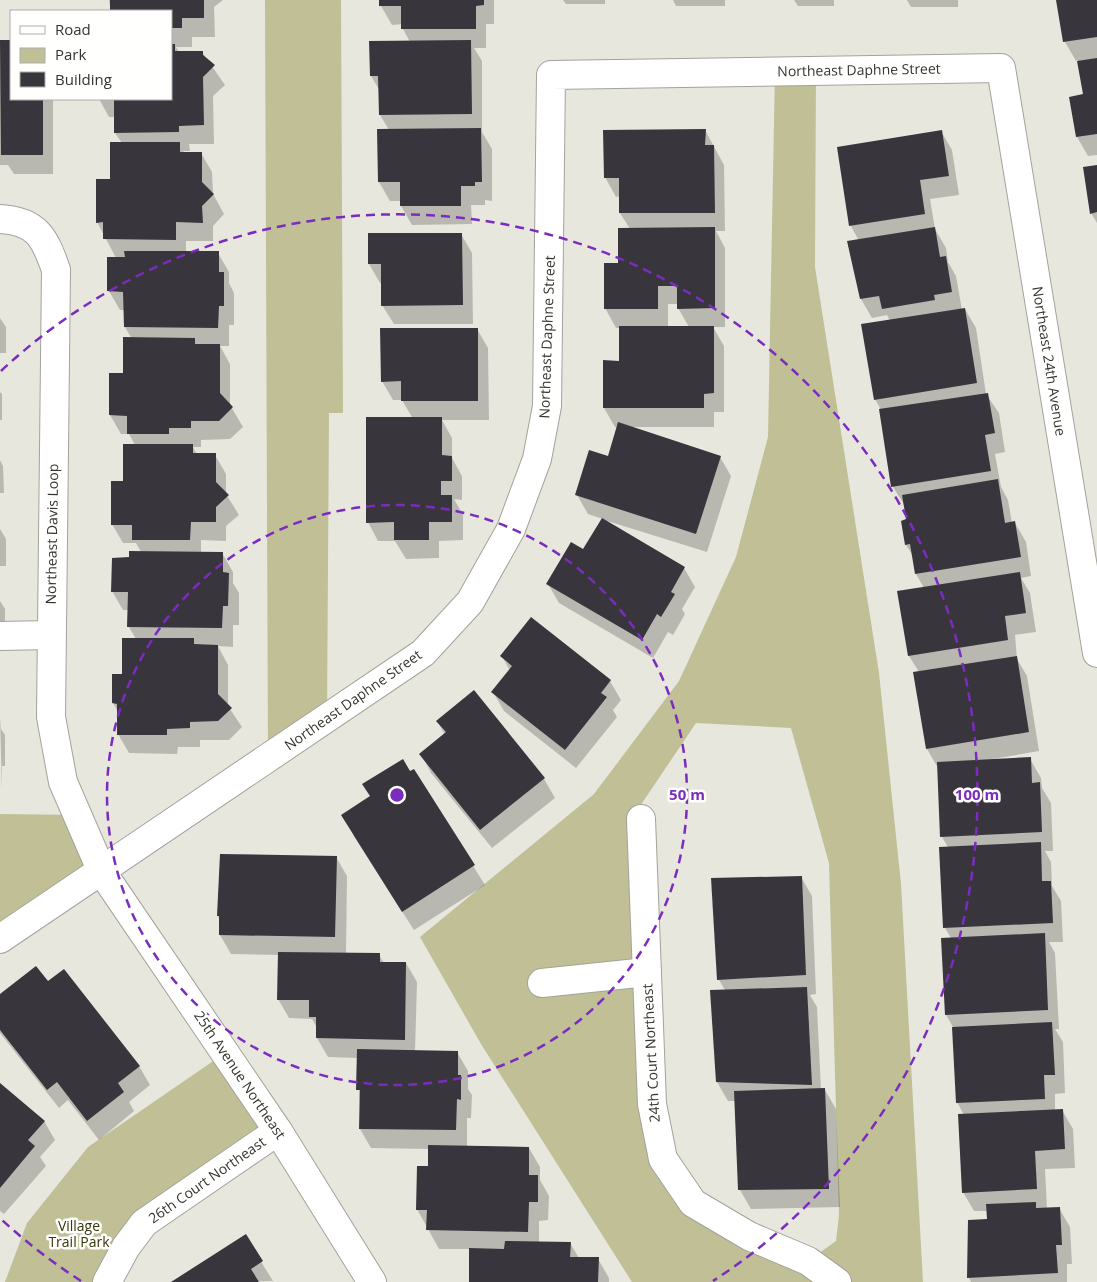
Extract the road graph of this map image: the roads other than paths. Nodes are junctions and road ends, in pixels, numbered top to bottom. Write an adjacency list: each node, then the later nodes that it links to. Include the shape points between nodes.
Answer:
1 (1000, 68): 5 (street, Northeast 24th Avenue); 7 (street, Northeast Daphne Street, via 552,75 547,406 537,459 511,529 470,602 423,653)
2 (0, 219): 4 (street, Northeast Davis Loop, via 14,220 34,229 47,244 56,270)
3 (0, 636): 4 (street)
4 (51, 636): 7 (street, Northeast Davis Loop, via 51,717 55,747 63,782)
5 (1097, 653)
6 (641, 819): 9 (street, 24th Court Northeast)
7 (102, 872): 8 (street, Northeast Daphne Street); 11 (street, 25th Avenue Northeast)
8 (0, 939)
9 (647, 972): 10 (street); 14 (street, 24th Court Northeast, via 652,1104 664,1159 693,1203 749,1236 808,1261)
10 (542, 983)
11 (278, 1131): 12 (street, 26th Court Northeast, via 144,1223); 13 (street, 25th Avenue Northeast)
12 (107, 1282)
13 (372, 1282)
14 (837, 1282)

